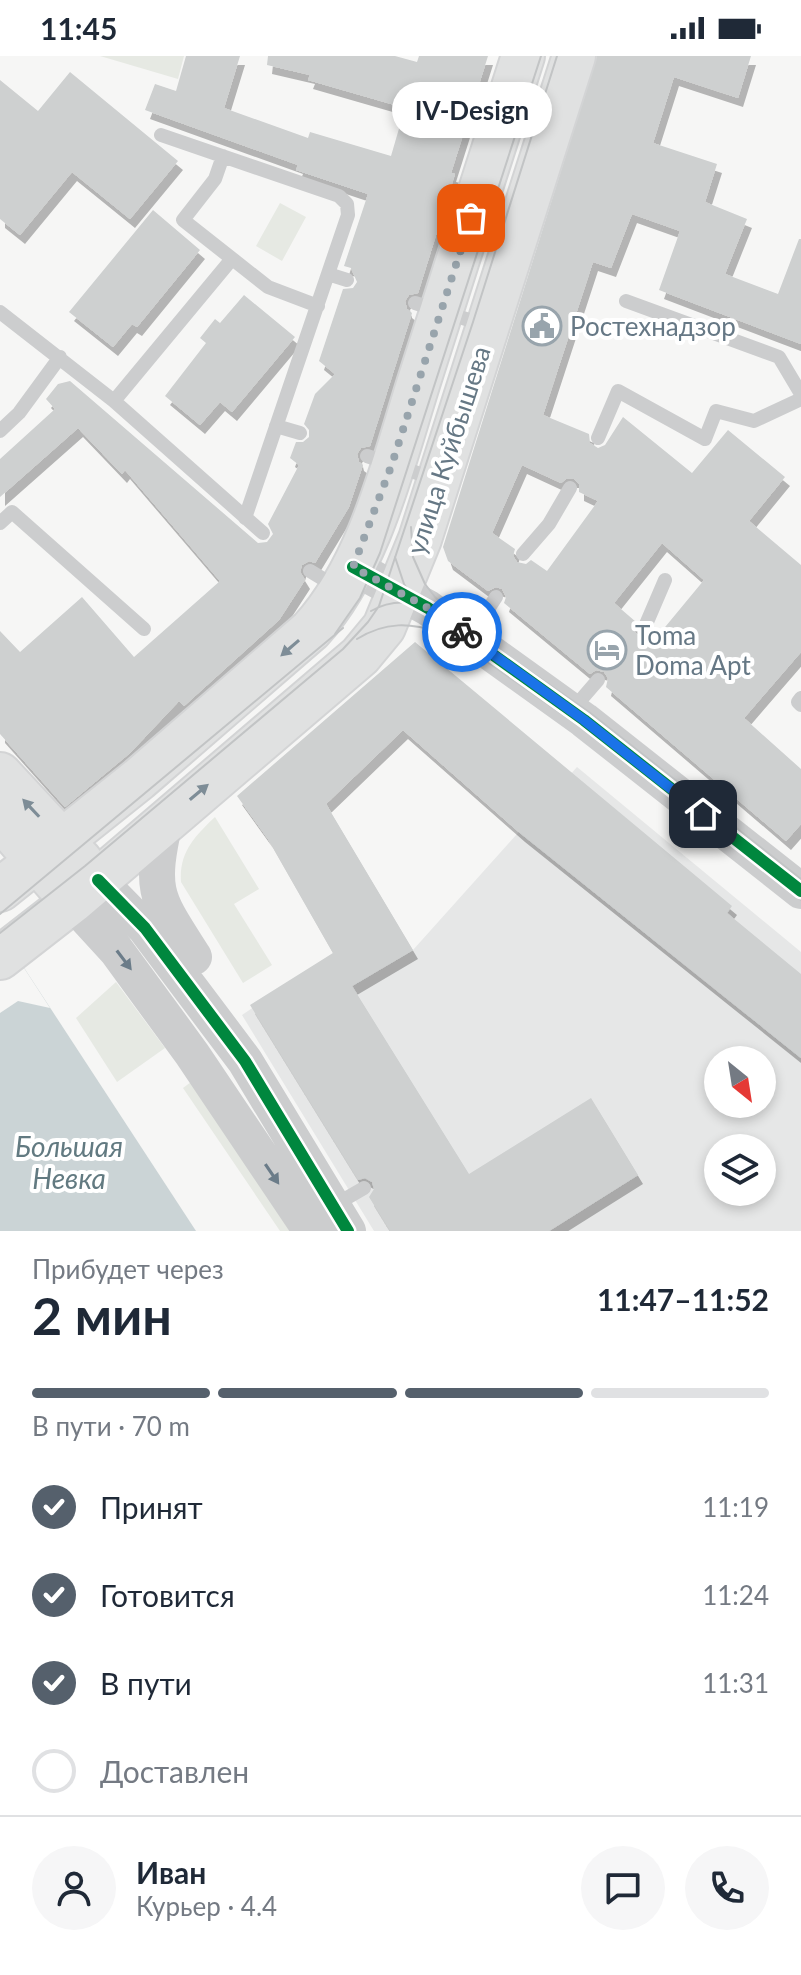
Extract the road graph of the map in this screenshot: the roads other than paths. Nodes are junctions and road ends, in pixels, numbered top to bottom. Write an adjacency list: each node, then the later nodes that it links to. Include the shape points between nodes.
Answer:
1 (523, 56): 5 (main road, улица Куйбышева)
2 (574, 56): 5 (main road, улица Куйбышева)
3 (161, 135): 4 (lane)
4 (223, 156): 6 (lane, via 215,179 183,220); 7 (lane, via 339,196 347,204)
5 (502, 174): 11 (main road, улица Куйбышева); 13 (main road, улица Куйбышева)
6 (231, 260): 10 (lane, via 268,287); 16 (lane)
7 (328, 274): 8 (lane); 10 (lane)
8 (347, 280)
9 (626, 301): 15 (lane, via 779,357)
10 (318, 306): 17 (lane)
11 (428, 307): 13 (lane); 21 (main road, улица Куйбышева)
12 (0, 312): 14 (lane)
13 (489, 327): 22 (main road, улица Куйбышева)
14 (60, 357): 16 (lane); 18 (lane)
15 (801, 396): 20 (lane, via 754,421 716,411 705,439 618,391)
16 (114, 401): 24 (lane)
17 (276, 426): 19 (lane); 24 (lane)
18 (0, 431)
19 (300, 433)
20 (598, 438)
21 (379, 460): 22 (lane); 28 (main road, улица Куйбышева)
22 (439, 480): 30 (main road, улица Куйбышева)
23 (570, 488): 27 (lane)
24 (245, 518): 26 (lane)
25 (0, 523): 32 (lane, via 12,512)
26 (263, 533)
27 (523, 554)
28 (335, 576): 30 (street); 42 (main road, улица Куйбышева, one-way to 42, via 331,608 311,630)
29 (665, 580): 33 (lane)
30 (400, 593): 34 (street); 41 (main road, улица Куйбышева, one-way to 30, via 373,642)
31 (496, 597): 34 (lane)
32 (144, 629)
33 (644, 629)
34 (469, 638): 38 (street)
35 (598, 680): 38 (lane)
36 (801, 698): 37 (lane)
37 (801, 705)
38 (572, 711): 45 (street)
39 (0, 774): 42 (main road, one-way to 39)
40 (0, 818): 42 (main road)
41 (165, 821): 44 (main road, улица Куйбышева); 47 (street, via 155,873 157,892 200,968)
42 (50, 852): 43 (main road, улица Куйбышева); 44 (main road)
43 (0, 890)
44 (85, 891): 46 (main road, улица Куйбышева); 47 (street, via 145,928); 49 (street, one-way to 49, via 116,950)
45 (801, 891)
46 (6, 954)
47 (196, 992): 49 (street, via 245,1061)
48 (364, 1188): 49 (lane)
49 (324, 1223)

